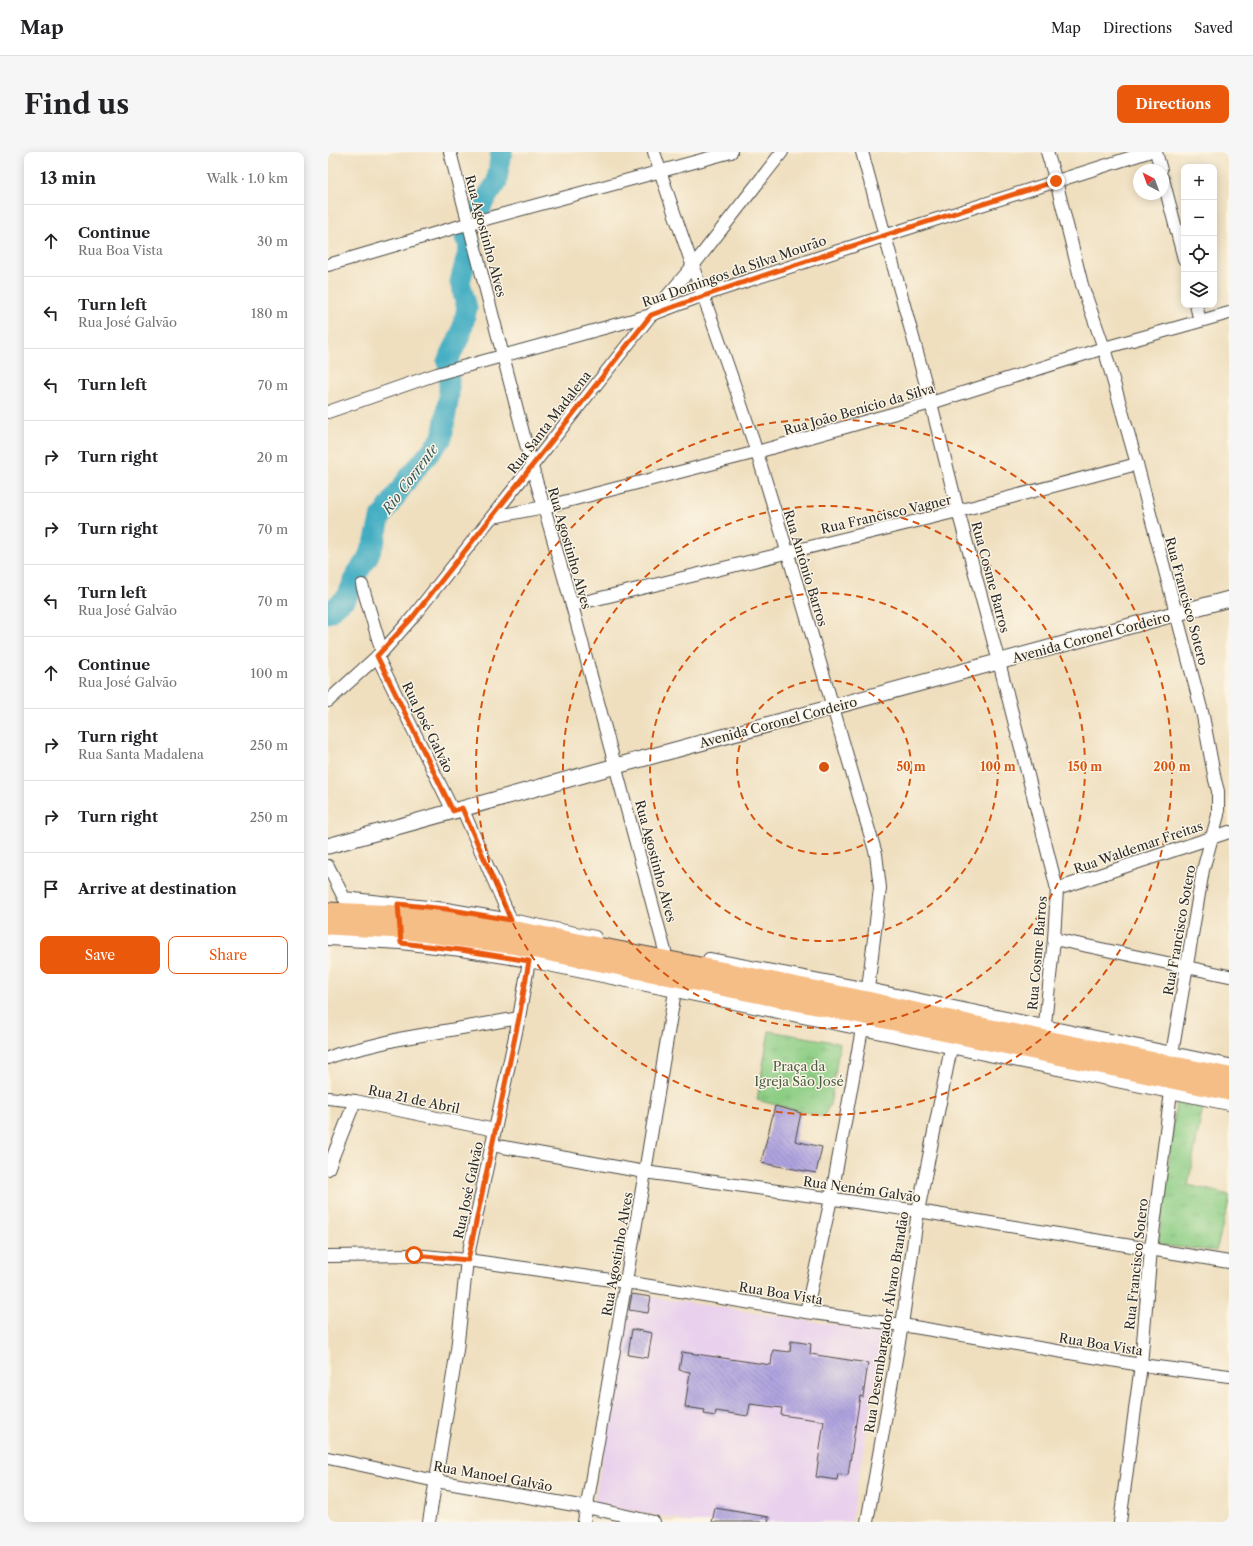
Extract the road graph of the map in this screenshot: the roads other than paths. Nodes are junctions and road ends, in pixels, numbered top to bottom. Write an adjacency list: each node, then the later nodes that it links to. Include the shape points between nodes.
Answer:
1 (450, 152): 13 (street, Rua Agostinho Alves)
2 (654, 152): 10 (street, Rua Antônio Barros)
3 (731, 152): 10 (street)
4 (782, 152): 17 (street, Rua Santa Madalena)
5 (862, 152): 14 (street, Rua Cosme Barros)
6 (1048, 152): 11 (street, Rua Francisco Sotero)
7 (1148, 152): 11 (street, Rua Domingos da Silva Mourão)
8 (1156, 152): 9 (street)
9 (1159, 164)
10 (660, 172): 13 (street); 17 (street, Rua Antônio Barros)
11 (1056, 181): 14 (street, Rua Domingos da Silva Mourão); 23 (street, Rua Francisco Sotero, via 1082,285)
12 (1169, 200): 15 (street)
13 (467, 224): 16 (street); 24 (street, Rua Agostinho Alves)
14 (884, 236): 18 (street, Rua Domingos da Silva Mourão); 25 (street, Rua Cosme Barros)
15 (1181, 248)
16 (328, 265)
17 (692, 266): 18 (street, Rua Antônio Barros); 21 (street, Rua Santa Madalena)
18 (704, 296): 21 (street, Rua Domingos da Silva Mourão); 27 (street, Rua Antônio Barros)
19 (1197, 308): 22 (street)
20 (1229, 313): 22 (street, Rua João Benício da Silva)
21 (651, 315): 24 (street, Rua Domingos da Silva Mourão); 29 (street, Rua Santa Madalena)
22 (1200, 321): 23 (street, Rua João Benício da Silva)
23 (1104, 348): 25 (street, Rua João Benício da Silva); 28 (street, Rua Francisco Sotero)
24 (503, 357): 26 (street, Rua Domingos da Silva Mourão, via 437,374); 29 (street, Rua Agostinho Alves)
25 (931, 403): 27 (street, Rua João Benício da Silva); 31 (street, Rua Cosme Barros)
26 (328, 412)
27 (756, 452): 30 (street, Rua João Benício da Silva); 33 (street, Rua Antônio Barros)
28 (1137, 464): 31 (street, Rua Francisco Vagner); 37 (street, Rua Francisco Sotero)
29 (532, 467): 30 (street, Rua Agostinho Alves); 32 (street, Rua Santa Madalena)
30 (544, 506): 32 (street, Rua João Benício da Silva); 36 (street, Rua Agostinho Alves)
31 (958, 511): 33 (street, Rua Francisco Vagner); 39 (street, Rua Cosme Barros)
32 (493, 517): 38 (street, Rua Santa Madalena)
33 (787, 552): 36 (street, Rua Francisco Vagner); 41 (street, Rua Antônio Barros)
34 (362, 585): 38 (street, Rua José Galvão)
35 (1229, 599): 37 (street, Avenida Coronel Cordeiro)
36 (572, 605): 42 (street, Rua Agostinho Alves)
37 (1176, 614): 39 (street, Avenida Coronel Cordeiro); 45 (street, Rua Francisco Sotero, via 1203,716 1218,791 1218,814)
38 (380, 654): 40 (street, Rua Santa Madalena); 43 (street, Rua José Galvão)
39 (999, 662): 41 (street, Avenida Coronel Cordeiro); 48 (street, Rua Cosme Barros)
40 (328, 701)
41 (833, 708): 42 (street, Avenida Coronel Cordeiro); 61 (street, Rua Antônio Barros, via 876,854 880,888)
42 (616, 766): 43 (street, Avenida Coronel Cordeiro); 55 (street, Rua Agostinho Alves)
43 (457, 810): 46 (street, Avenida Coronel Cordeiro); 50 (street, Rua José Galvão)
44 (1229, 832): 45 (street, Rua Waldemar Freitas)
45 (1213, 837): 48 (street, Rua Waldemar Freitas); 57 (street, Rua Francisco Sotero, via 1202,870)
46 (328, 846)
47 (328, 866): 51 (street, via 344,898)
48 (1057, 890): 53 (street, Rua Cosme Barros)
49 (328, 912): 51 (main road)
50 (511, 920): 51 (street, via 446,909); 55 (street)
51 (399, 923): 52 (main road); 54 (street); 56 (street, via 461,950); 59 (main road)
52 (328, 925)
53 (1054, 938): 57 (street); 65 (street, Rua Cosme Barros)
54 (328, 939)
55 (665, 951): 61 (street)
56 (529, 961): 60 (street); 62 (street, Rua José Galvão)
57 (1186, 966): 58 (street); 68 (street, Rua Francisco Sotero)
58 (1229, 976)
59 (709, 977): 61 (main road); 64 (main road, via 856,1013)
60 (675, 991): 63 (street); 77 (street, Rua Agostinho Alves)
61 (867, 995): 64 (main road)
62 (519, 1018): 66 (street, via 399,1039); 74 (street, Rua José Galvão)
63 (862, 1029): 64 (street); 78 (street)
64 (967, 1031): 65 (main road); 68 (main road); 79 (street, Rua Desembargador Álvaro Brandão)
65 (1044, 1032): 68 (main road)
66 (328, 1058)
67 (1229, 1065): 68 (street)
68 (1171, 1072): 69 (main road); 70 (main road); 73 (street); 80 (street, Rua Francisco Sotero)
69 (1229, 1076)
70 (1229, 1091)
71 (328, 1098): 72 (street, Rua 21 de Abril)
72 (356, 1101): 74 (street, Rua 21 de Abril); 76 (street)
73 (1229, 1104)
74 (495, 1130): 75 (street, Rua José Galvão)
75 (492, 1145): 77 (street, Rua Neném Galvão); 82 (street, Rua José Galvão)
76 (328, 1168)
77 (646, 1172): 78 (street, Rua Neném Galvão); 84 (street, Rua Agostinho Alves)
78 (831, 1199): 79 (street, Rua Neném Galvão); 85 (street)
79 (918, 1211): 80 (street, Rua Neném Galvão); 86 (street, Rua Desembargador Álvaro Brandão)
80 (1151, 1249): 83 (street, Rua Neném Galvão); 87 (street, Rua Francisco Sotero)
81 (328, 1256): 82 (street, Rua Boa Vista, via 414,1255)
82 (468, 1260): 84 (street, Rua Boa Vista); 90 (street, Rua José Galvão, via 457,1350)
83 (1229, 1262)
84 (626, 1282): 85 (street, Rua Boa Vista); 91 (street, Rua Agostinho Alves)
85 (806, 1312): 86 (street, Rua Boa Vista)
86 (902, 1325): 87 (street, Rua Boa Vista); 95 (street, Rua Desembargador Álvaro Brandão)
87 (1140, 1365): 88 (street, Rua Boa Vista); 96 (street, Rua Francisco Sotero)
88 (1229, 1376)
89 (328, 1458): 90 (street, Rua Manoel Galvão)
90 (436, 1481): 91 (street, Rua Manoel Galvão); 92 (street, Rua José Galvão)
91 (586, 1507): 93 (street, Rua Agostinho Alves); 94 (street, Rua Manoel Galvão)
92 (429, 1522)
93 (584, 1522)
94 (654, 1522)
95 (867, 1522)
96 (1120, 1522)

